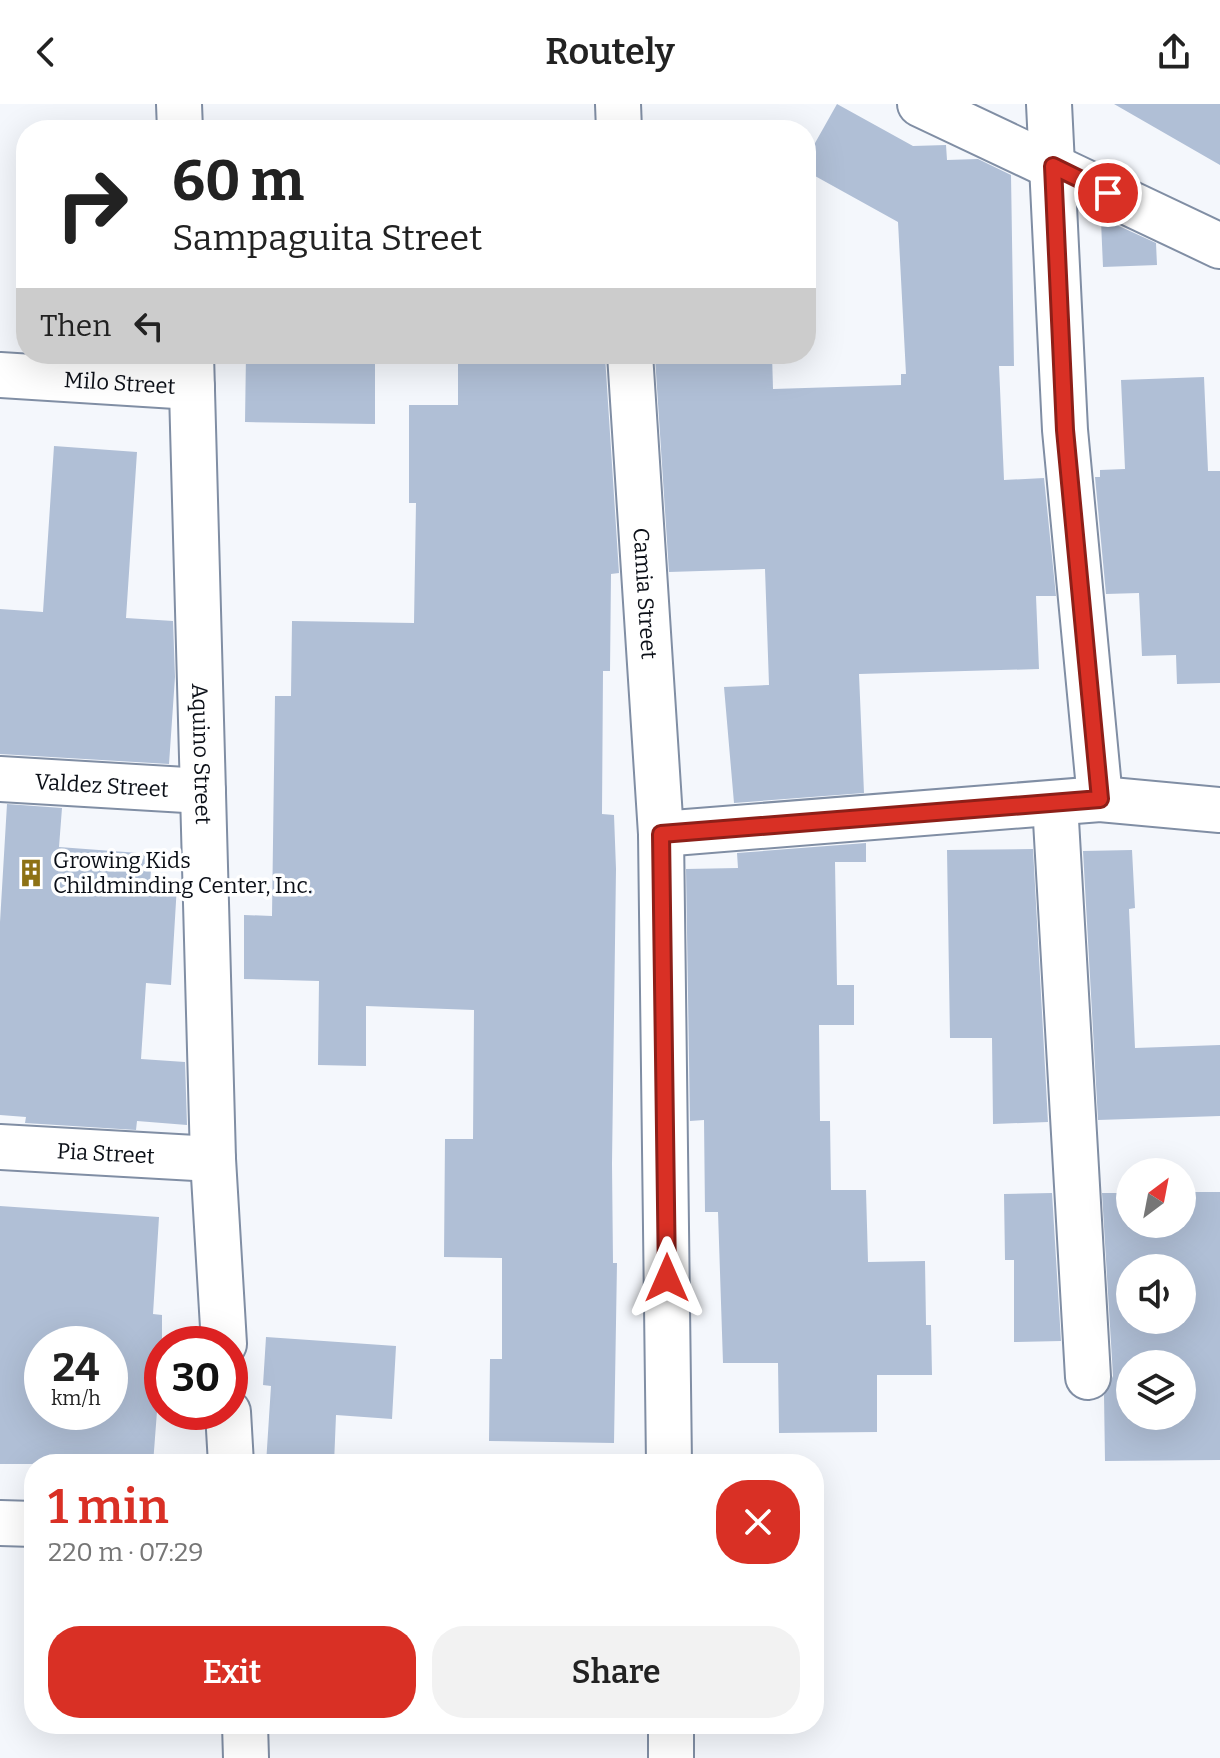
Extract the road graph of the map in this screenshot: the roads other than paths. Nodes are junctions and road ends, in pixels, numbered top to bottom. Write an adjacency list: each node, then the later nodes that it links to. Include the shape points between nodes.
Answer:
1 (920, 104): 3 (street)
2 (1049, 104): 3 (street)
3 (1053, 166): 4 (street); 10 (street, via 1065,430)
4 (1220, 246)
5 (631, 364): 13 (street, Camia Street)
6 (191, 370): 7 (street, Milo Street); 9 (street, Aquino Street)
7 (0, 375)
8 (0, 779): 9 (street, Valdez Street)
9 (203, 791): 15 (street, Aquino Street)
10 (1100, 799): 11 (street); 12 (street)
11 (1055, 803): 13 (street); 17 (street)
12 (1220, 810)
13 (661, 834): 20 (street, Camia Street)
14 (0, 1147): 15 (street, Pia Street)
15 (213, 1159): 16 (street, Aquino Street)
16 (223, 1326)
17 (1088, 1377)
18 (229, 1430): 19 (street)
19 (230, 1454)
20 (669, 1454)
21 (0, 1523): 22 (street)
22 (24, 1524)
23 (245, 1734): 25 (street)
24 (671, 1734): 26 (street)
25 (246, 1758)
26 (671, 1758)

